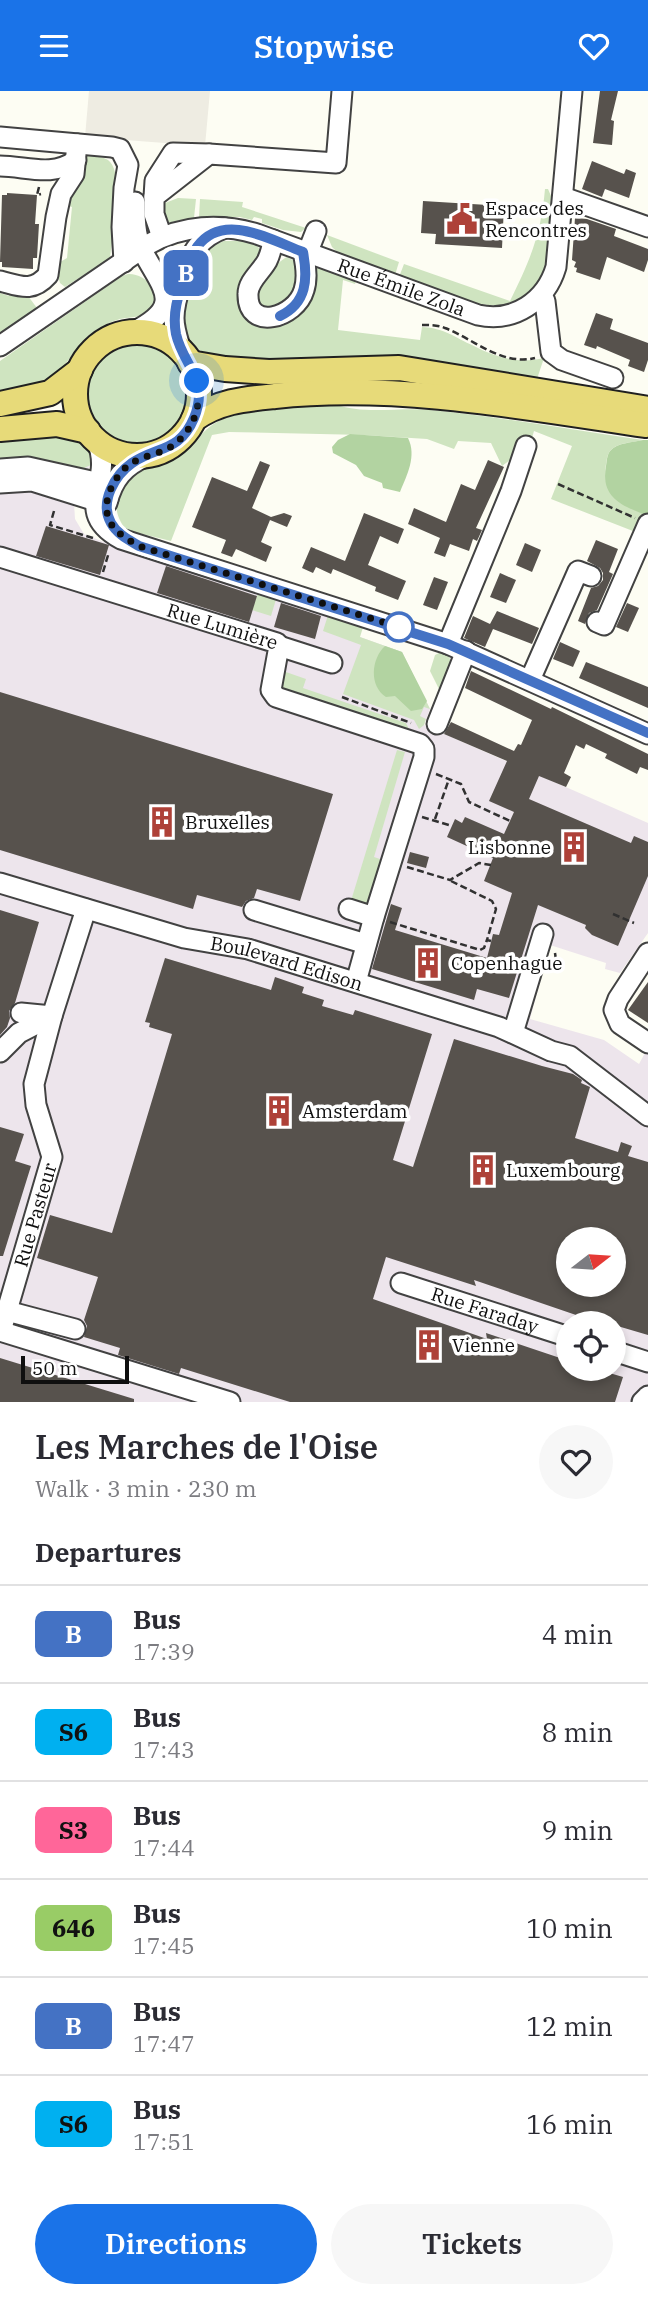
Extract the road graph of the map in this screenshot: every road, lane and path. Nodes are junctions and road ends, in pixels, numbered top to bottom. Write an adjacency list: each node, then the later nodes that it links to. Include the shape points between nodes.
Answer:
1 (342, 91): 15 (street, via 336,163 209,154 154,197 155,223)
2 (572, 91): 10 (street)
3 (0, 137): 4 (street)
4 (76, 152): 5 (street, via 112,147 120,149); 7 (street, via 68,165); 9 (street, via 74,174)
5 (128, 165): 17 (street); 19 (street)
6 (0, 166): 7 (street)
7 (42, 170): 8 (street); 9 (street)
8 (0, 174)
9 (61, 194): 11 (street)
10 (563, 197): 12 (street); 25 (street, via 556,267)
11 (56, 217): 21 (street, via 41,224 36,272); 22 (street)
12 (648, 227)
13 (225, 228): 15 (street, Rue Émile Zola); 16 (street, Rue Émile Zola); 20 (street, via 200,244)
14 (316, 231): 18 (street)
15 (165, 236): 17 (street, Rue Émile Zola); 20 (street, via 180,243)
16 (274, 240): 18 (street, Rue Émile Zola); 18 (street, via 268,260 248,290 249,304 258,315 280,316 298,303 305,289)
17 (142, 249): 19 (street, Rue Émile Zola); 29 (street, via 165,297 155,320)
18 (305, 253): 25 (street, Rue Émile Zola, via 360,279 487,317 516,313)
19 (124, 261): 26 (street, Rue Émile Zola)
20 (187, 271): 32 (street, via 174,324)
21 (0, 272)
22 (48, 275): 24 (street); 26 (street)
23 (0, 281): 24 (street)
24 (28, 287): 27 (street)
25 (541, 296): 31 (street)
26 (65, 301): 27 (street, Rue Émile Zola)
27 (47, 313): 30 (street, Rue Émile Zola)
28 (422, 325): 31 (path, via 440,326 477,346 517,359 538,357)
29 (133, 332): 32 (main road, via 159,336); 33 (main road, via 99,345)
30 (0, 346)
31 (548, 348): 34 (street, via 562,360)
32 (185, 356): 36 (main road, via 240,371 407,369); 37 (main road, via 199,387)
33 (80, 370): 35 (main road, via 50,393); 40 (main road, via 76,405)
34 (614, 378)
35 (0, 404)
36 (648, 409)
37 (194, 419): 38 (main road, via 235,400 352,392 474,402); 42 (main road, via 175,443)
38 (648, 426)
39 (0, 429): 40 (main road, via 57,424)
40 (92, 437): 42 (main road, via 120,454); 46 (street, via 103,461)
41 (526, 446): 56 (street)
42 (147, 456): 46 (street, via 124,470)
43 (0, 469): 46 (street, via 29,467)
44 (0, 483): 46 (street, via 32,481)
45 (558, 484): 48 (path)
46 (101, 494): 56 (street, via 97,516 104,528 121,539 328,595)
47 (54, 511): 49 (path, via 50,525)
48 (648, 524): 54 (street, via 604,625)
49 (98, 540)
50 (111, 545): 53 (path)
51 (0, 557): 55 (street, Rue Lumière)
52 (591, 576): 58 (street, via 578,571)
53 (101, 579)
54 (597, 622)
55 (279, 646): 57 (street); 61 (street, Rue Lumière, via 271,690 276,697 424,749)
56 (457, 647): 58 (street); 59 (street)
57 (332, 663)
58 (530, 680): 60 (street)
59 (437, 724)
60 (648, 734)
61 (406, 812): 62 (path); 65 (street)
62 (435, 821): 63 (path, via 449,779 461,785 469,802); 64 (path)
63 (510, 821)
64 (452, 826)
65 (391, 863): 67 (path); 73 (street)
66 (491, 865): 67 (path, via 479,863)
67 (450, 880): 73 (path, via 495,905 489,941 480,950)
68 (0, 883): 69 (street, Boulevard Edison)
69 (86, 909): 78 (street, Boulevard Edison, via 184,938 248,949); 79 (street, Rue Pasteur)
70 (349, 909): 73 (street)
71 (254, 910): 76 (street)
72 (613, 914): 74 (path)
73 (374, 916): 76 (street)
74 (634, 923)
75 (543, 934): 81 (street)
76 (366, 944): 78 (street)
77 (648, 953): 82 (street, via 614,1010 620,1024)
78 (356, 982): 81 (street, Boulevard Edison)
79 (52, 1016): 80 (street); 86 (street, Rue Pasteur, via 34,1084 52,1157)
80 (13, 1027): 83 (street)
81 (513, 1033): 84 (street, Boulevard Edison, via 567,1055)
82 (648, 1043)
83 (0, 1052)
84 (648, 1116)
85 (401, 1283): 89 (street, Rue Faraday)
86 (7, 1311): 87 (street); 88 (street, Rue Pasteur)
87 (75, 1329)
88 (0, 1331): 93 (street)
89 (556, 1333)
90 (626, 1356): 91 (street)
91 (648, 1362)
92 (648, 1396): 94 (street)
93 (230, 1402)
94 (642, 1402)

